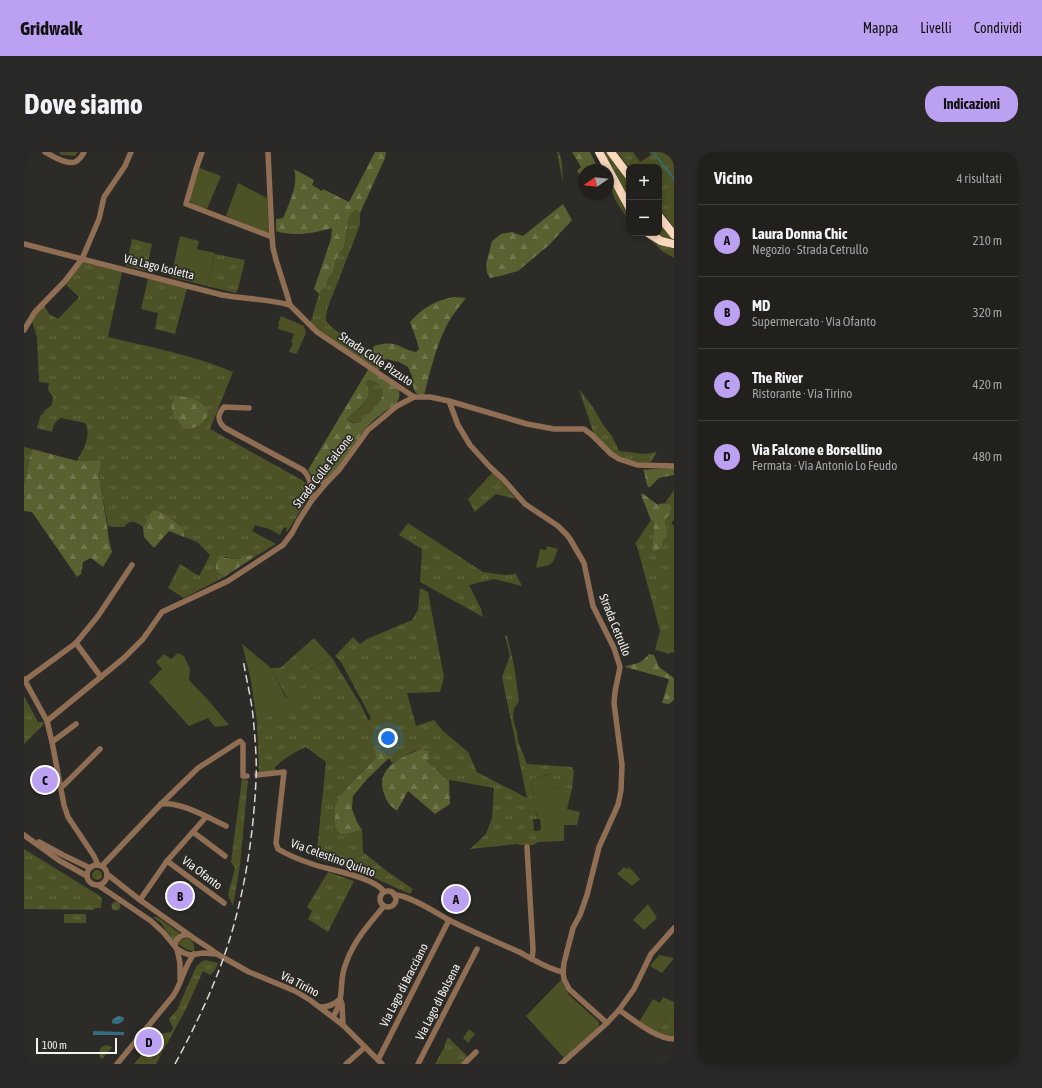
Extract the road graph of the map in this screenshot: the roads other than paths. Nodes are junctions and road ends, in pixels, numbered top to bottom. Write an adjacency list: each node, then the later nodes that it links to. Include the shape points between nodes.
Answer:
1 (45, 152): 2 (street, via 64,162 75,162)
2 (84, 152)
3 (132, 152): 18 (street, via 104,197 100,219)
4 (202, 152): 15 (street, via 186,204)
5 (268, 152): 15 (street, Strada Colle Pizzuto)
6 (599, 152): 11 (highway)
7 (611, 152): 10 (highway)
8 (669, 152): 9 (street)
9 (674, 157)
10 (626, 172)
11 (626, 201)
12 (662, 220): 13 (highway)
13 (674, 235)
14 (653, 236): 17 (highway)
15 (272, 237): 19 (street, Strada Colle Pizzuto, via 276,260)
16 (24, 244): 18 (street, Via Lago Isoletta)
17 (674, 244)
18 (82, 259): 19 (street, Via Lago Isoletta, via 222,295); 20 (street, via 35,312)
19 (290, 305): 21 (street, Strada Colle Pizzuto, via 317,332)
20 (24, 330)
21 (414, 397): 22 (street, Strada Colle Pizzuto); 25 (street, Strada Colle Falcone, via 397,406 368,430)
22 (449, 401): 24 (street, Strada Colle Pizzuto, via 526,424 554,429 584,429 611,454 627,463); 70 (street, Strada Cetrullo, via 458,425 490,467 525,504 558,526 570,539 584,563 593,606 619,661 614,703 622,765 622,790 600,846 580,915 572,928)
23 (249, 408): 26 (street, via 224,407 219,422 303,470)
24 (674, 466)
25 (328, 481): 26 (street); 27 (street, Strada Colle Falcone)
26 (310, 482): 27 (street)
27 (312, 500): 31 (street, Strada Colle Falcone, via 283,545 228,581 162,612 143,639)
28 (132, 565): 29 (street, via 98,616)
29 (76, 643): 30 (street); 32 (street)
30 (93, 666): 31 (street); 33 (street)
31 (101, 677): 33 (street, Strada Colle Falcone)
32 (24, 681): 34 (street)
33 (94, 682): 34 (street, Strada Colle Falcone)
34 (47, 721): 36 (street)
35 (76, 724): 36 (street)
36 (52, 742): 40 (street)
37 (100, 749): 40 (street, via 64,786)
38 (257, 775): 56 (street, Via Celestino Quinto, via 284,772 276,842 278,848 303,861 359,877 378,886)
39 (245, 776): 41 (street, via 243,744 240,741 198,768)
40 (60, 786): 48 (street, via 68,817)
41 (161, 804): 42 (street, via 176,804); 49 (street)
42 (206, 817): 43 (street); 44 (street, Via Ofanto)
43 (226, 826)
44 (192, 832): 47 (street); 50 (street, Via Ofanto)
45 (24, 835): 52 (street); 54 (street, via 60,861)
46 (527, 846): 69 (street)
47 (224, 856)
48 (95, 859): 49 (street, via 101,862); 51 (street)
49 (108, 860): 51 (street)
50 (167, 861): 58 (street, Via Ofanto); 59 (street, Via Ofanto)
51 (100, 866): 52 (street); 53 (street)
52 (90, 868): 54 (street)
53 (107, 874): 55 (street, via 104,882); 58 (street)
54 (87, 876): 55 (street, via 92,884)
55 (98, 885): 65 (street, via 151,921)
56 (384, 892): 57 (street); 60 (street, via 380,896)
57 (394, 895): 60 (street, via 393,905); 61 (street, via 400,895)
58 (140, 900): 63 (street)
59 (224, 903)
60 (384, 906): 72 (street, via 352,948 344,970)
61 (449, 920): 69 (street); 81 (street, Via Lago di Bracciano)
62 (674, 928): 74 (street, via 650,954 634,989)
63 (189, 934): 64 (street); 65 (street, via 178,938 175,942)
64 (195, 939): 67 (street, via 198,947); 68 (street, Via Tirino)
65 (176, 947): 67 (street, via 184,953); 71 (street, via 180,963)
66 (478, 950): 85 (street, Via Lago di Bolsena)
67 (195, 954): 68 (street, Via Tirino); 71 (street)
68 (217, 954): 73 (street, Via Tirino, via 256,975 295,991)
69 (532, 959): 70 (street)
70 (563, 972): 76 (street, via 569,988)
71 (179, 984): 83 (street, via 171,999)
72 (340, 999): 73 (street, via 331,1006); 75 (street); 77 (street)
73 (320, 1007): 75 (street, Via Tirino)
74 (620, 1010): 76 (street); 78 (street, via 654,1034)
75 (334, 1017): 77 (street, Via Tirino)
76 (607, 1024): 82 (street)
77 (343, 1026): 79 (street, Via Tirino)
78 (674, 1040)
79 (365, 1047): 81 (street, Via Tirino); 84 (street)
80 (476, 1052): 86 (street)
81 (380, 1062)
82 (565, 1063)
83 (117, 1064)
84 (346, 1064)
85 (418, 1064)
86 (464, 1064)

